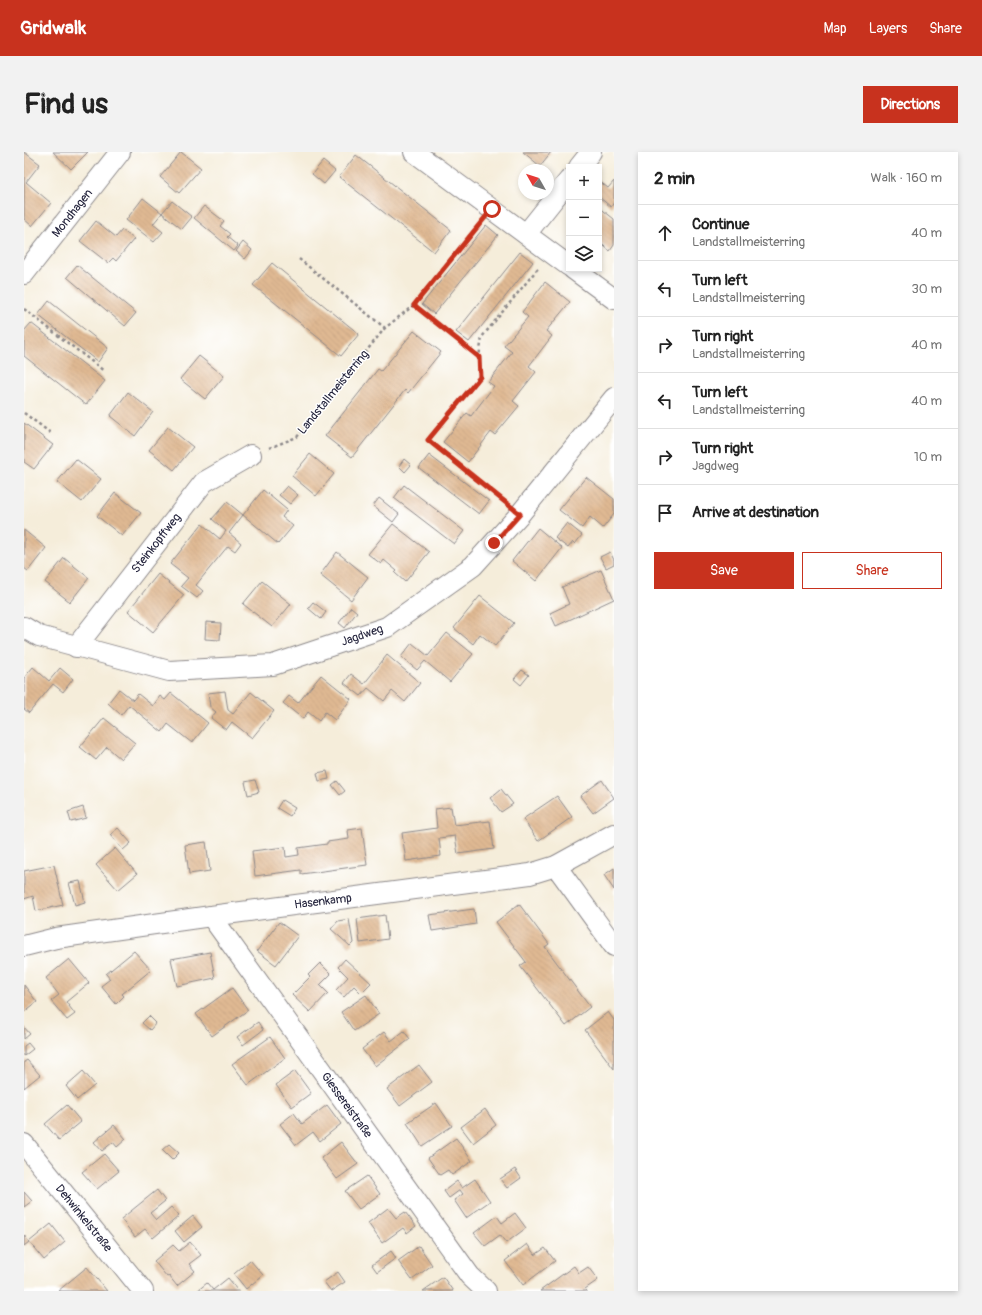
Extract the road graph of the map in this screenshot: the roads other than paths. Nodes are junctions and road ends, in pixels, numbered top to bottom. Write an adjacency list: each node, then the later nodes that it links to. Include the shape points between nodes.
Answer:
1 (120, 152): 9 (street, Mondhagen)
2 (414, 152): 6 (street)
3 (591, 152): 4 (street)
4 (581, 164)
5 (566, 184): 6 (street)
6 (526, 234): 7 (street)
7 (566, 264)
8 (577, 272): 10 (street)
9 (24, 274)
10 (614, 298)
11 (614, 398): 14 (street, Jagdweg, via 520,514 473,566 387,627 273,665 169,671)
12 (251, 455): 14 (street, Steinkopffweg, via 204,482)
13 (24, 627): 14 (street, Jagdweg, via 39,636)
14 (76, 647)
15 (614, 834): 16 (street, Hasenkamp)
16 (556, 866): 17 (street, Hasenkamp, via 530,874); 19 (street)
17 (211, 916): 18 (street, Hasenkamp, via 56,938); 22 (street, Giessereistraße, via 470,1276)
18 (24, 946)
19 (614, 946)
20 (24, 1144): 21 (street, Dehwinkelstraße)
21 (143, 1291)
22 (486, 1291)

